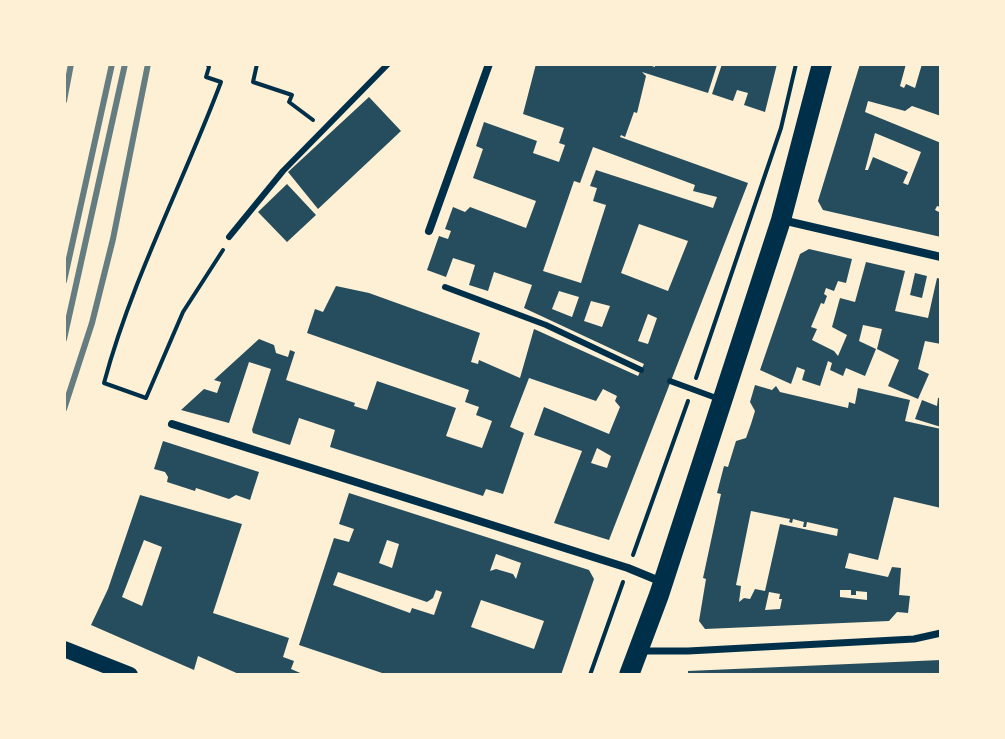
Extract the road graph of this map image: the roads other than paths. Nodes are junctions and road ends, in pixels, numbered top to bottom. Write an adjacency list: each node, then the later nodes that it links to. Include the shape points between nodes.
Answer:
1 (388, 64): 6 (lane, via 283,171)
2 (489, 64): 5 (street)
3 (822, 64): 4 (main road)
4 (781, 220): 7 (street); 11 (main road)
5 (429, 231)
6 (229, 237)
7 (941, 257)
8 (445, 287): 9 (lane, via 546,325)
9 (641, 370)
10 (670, 381): 11 (lane)
11 (720, 400): 13 (main road)
12 (172, 424): 13 (street)
13 (664, 582): 16 (main road)
14 (941, 633): 16 (street, via 914,639)
15 (69, 651): 17 (main road)
16 (638, 651): 18 (main road)
17 (130, 675)
18 (629, 675)

